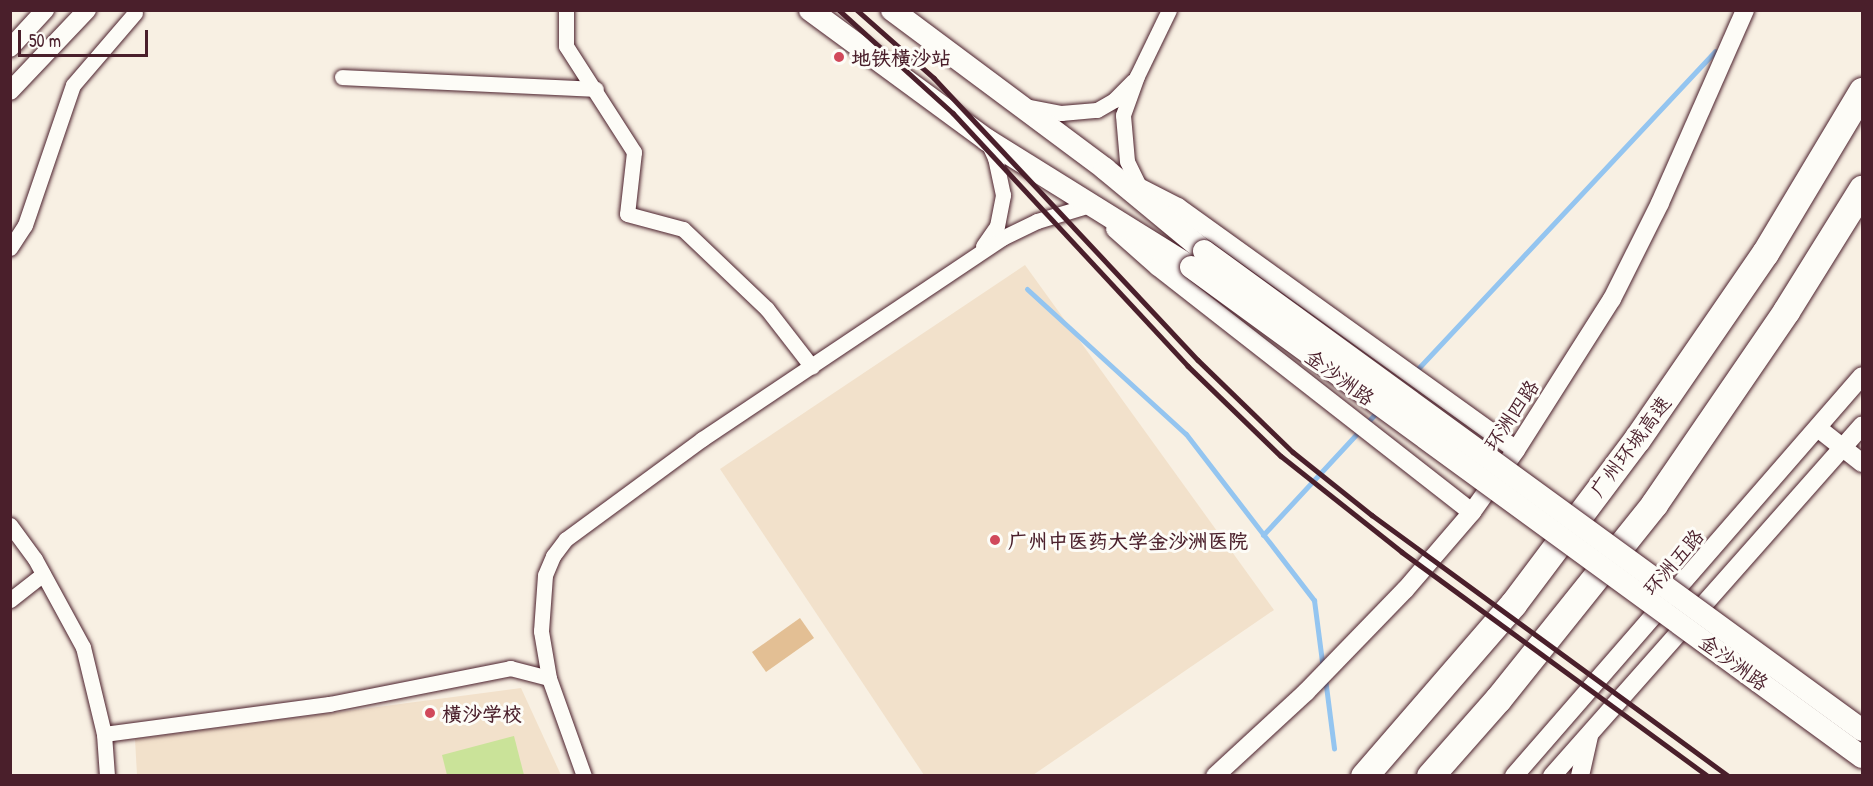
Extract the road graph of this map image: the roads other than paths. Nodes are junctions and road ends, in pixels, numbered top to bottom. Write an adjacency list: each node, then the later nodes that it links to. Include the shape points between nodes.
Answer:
1 (45, 10): 9 (street)
2 (87, 10): 14 (street)
3 (566, 10): 13 (street, via 566,46)
4 (810, 10): 17 (main road, 金沙洲路)
5 (892, 10): 16 (main road, 金沙洲路)
6 (1169, 10): 11 (street)
7 (1744, 10): 32 (street, 环洲四路, via 1694,129 1612,299)
8 (135, 13): 23 (street, via 73,85 25,225)
9 (10, 48)
10 (1863, 75): 24 (highway)
11 (1137, 76): 16 (street, via 1114,100 1097,110 1061,113); 19 (street, via 1122,131 1127,161)
12 (342, 77): 13 (street)
13 (596, 89): 27 (street, via 634,152 627,213 683,229 767,309)
14 (10, 91)
15 (1863, 91): 24 (highway, 广州环城高速)
16 (1022, 106): 18 (main road, 金沙洲路)
17 (987, 140): 21 (main road, 金沙洲路); 25 (street, via 1001,178 1001,213 988,241)
18 (1105, 169): 19 (street); 22 (main road, 金沙洲路)
19 (1139, 187): 22 (street); 32 (street, via 1178,207)
20 (1863, 189): 47 (highway, via 1786,312 1654,504 1498,699)
21 (1090, 205): 25 (street, via 1020,228); 26 (main road, 金沙洲路); 34 (street, via 1158,267)
22 (1155, 212): 26 (main road, 金沙洲路)
23 (10, 248)
24 (1765, 253): 46 (highway, 广州环城高速, via 1679,380 1513,604)
25 (972, 258): 27 (street)
26 (1198, 259): 39 (main road, 金沙洲路, bridge); 42 (main road, 金沙洲路, bridge)
27 (812, 367): 38 (street, via 649,476 566,539 553,556 542,599 541,631)
28 (1863, 376): 30 (street, 环洲五路)
29 (1863, 425): 31 (street)
30 (1819, 429): 31 (street); 48 (street, 环洲五路)
31 (1843, 449): 33 (street); 41 (street)
32 (1516, 450): 34 (street, 环洲四路)
33 (1863, 463)
34 (1472, 512): 45 (street, 环洲四路, via 1383,614)
35 (10, 525): 36 (street)
36 (43, 574): 37 (street); 40 (street, via 83,647)
37 (10, 600)
38 (549, 678): 40 (street, via 510,668 329,704); 44 (street)
39 (1863, 730)
40 (104, 734): 43 (street)
41 (1589, 734): 49 (street); 50 (street)
42 (1863, 757)
43 (107, 776)
44 (584, 776)
45 (1215, 776)
46 (1364, 776)
47 (1430, 776)
48 (1514, 776)
49 (1552, 776)
50 (1580, 776)

